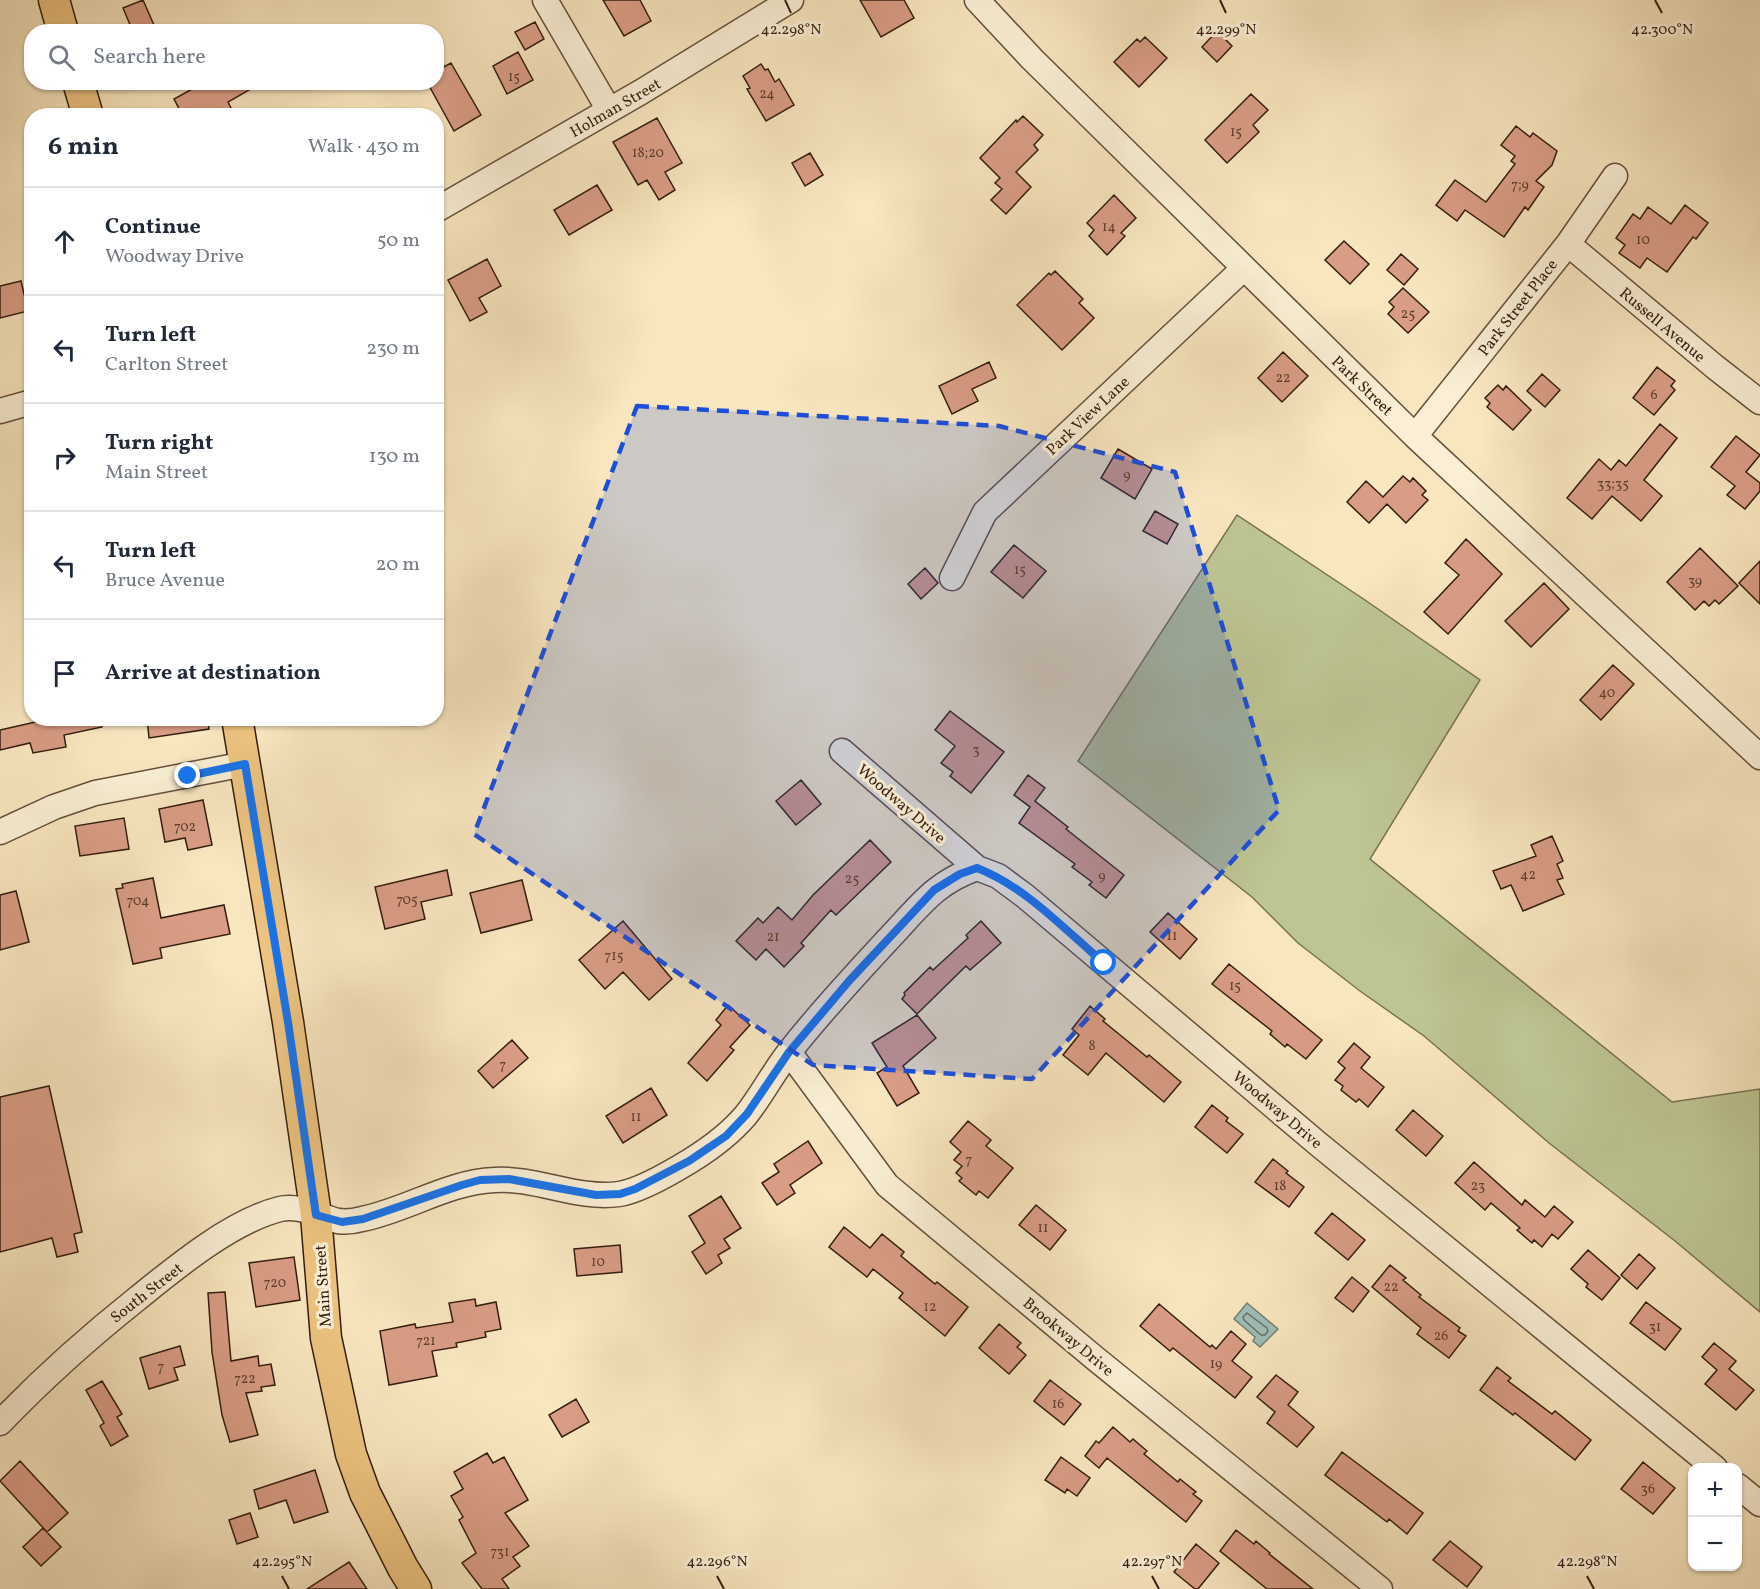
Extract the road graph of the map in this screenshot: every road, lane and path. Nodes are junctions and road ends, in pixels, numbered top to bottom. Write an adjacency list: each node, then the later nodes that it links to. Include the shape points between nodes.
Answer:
1 (54, 0): 5 (main road)
2 (545, 0): 8 (street)
3 (791, 0): 8 (street, Holman Street)
4 (977, 0): 12 (street, Park Street)
5 (61, 24)
6 (80, 90): 7 (main road)
7 (86, 108)
8 (609, 110): 10 (street, Holman Street)
9 (1615, 176): 11 (street, Park Street Place)
10 (444, 205)
11 (1568, 244): 13 (street, Russell Avenue); 16 (street, Park Street Place)
12 (1244, 268): 16 (street, Park Street); 17 (street, Park View Lane, via 985,512)
13 (1760, 402)
14 (24, 404): 15 (street)
15 (0, 411)
16 (1415, 436): 20 (street, Park Street)
17 (952, 578)
18 (238, 726): 21 (main road, Main Street)
19 (842, 751): 23 (street, Woodway Drive)
20 (1760, 757)
21 (245, 764): 22 (street, via 95,793); 25 (main road, Main Street)
22 (0, 832)
23 (977, 868): 24 (street, South Street, via 934,890); 27 (street, Woodway Drive, via 998,876 1025,896 1317,1143)
24 (789, 1052): 25 (street, South Street, via 747,1114 726,1136 635,1189 596,1195 509,1179 480,1180 363,1219 342,1222); 31 (street, Brookway Drive, via 887,1185)
25 (316, 1215): 26 (street, South Street, via 281,1208 210,1243 76,1348); 30 (main road, Main Street, via 326,1338 351,1454 365,1493)
26 (0, 1423)
27 (1710, 1463)
28 (1742, 1490): 29 (street)
29 (1760, 1504)
30 (416, 1589)
31 (1380, 1589)

